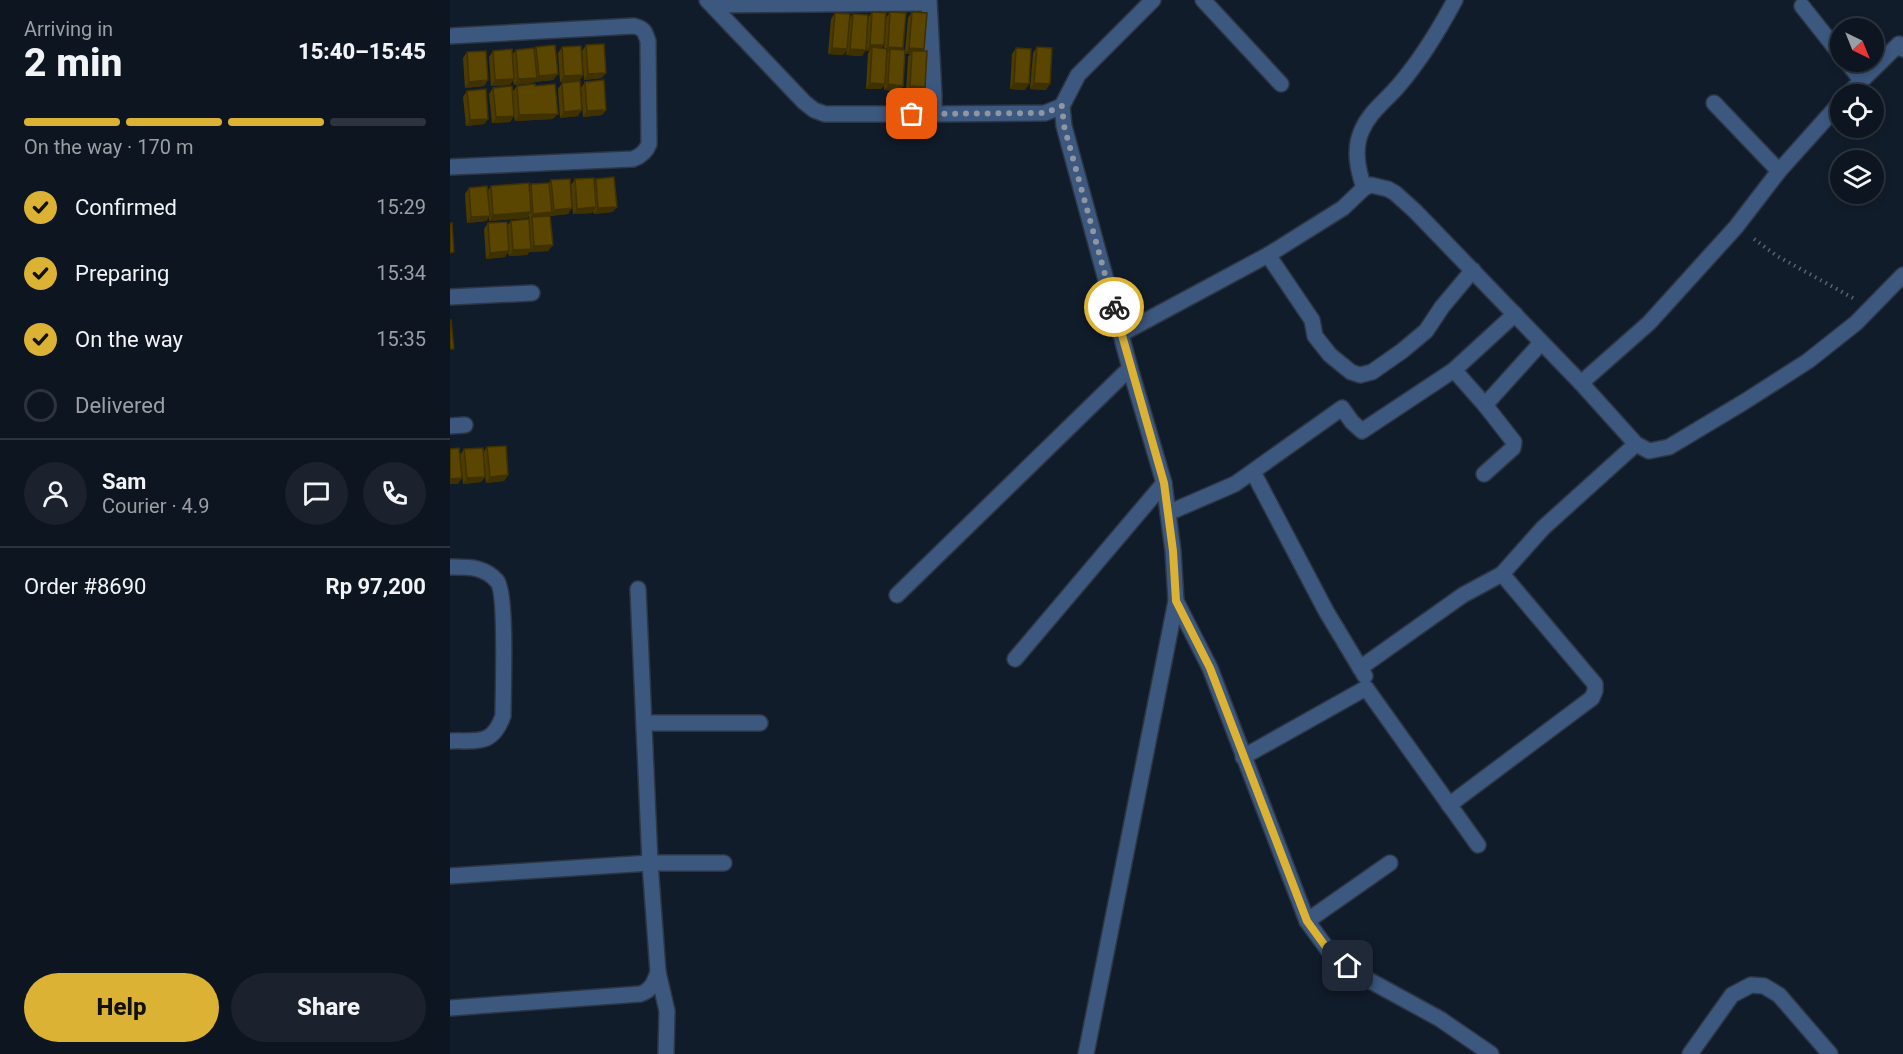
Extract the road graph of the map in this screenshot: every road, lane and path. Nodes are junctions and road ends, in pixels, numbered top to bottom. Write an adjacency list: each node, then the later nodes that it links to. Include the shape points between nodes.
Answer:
1 (1153, 0): 15 (street, via 1078,75)
2 (1203, 0): 12 (street)
3 (1455, 0): 20 (street, via 1437,35 1372,113 1361,132 1357,164)
4 (929, 2): 5 (street); 16 (street)
5 (710, 3): 16 (street, via 814,110 825,114)
6 (1802, 6): 8 (street)
7 (450, 36): 18 (street, via 641,27 648,41 649,144 647,150 633,159)
8 (1830, 41)
9 (1903, 49): 11 (street, via 1899,44)
10 (1855, 72): 11 (street)
11 (1861, 80): 13 (street)
12 (1281, 84)
13 (1857, 84)
14 (1714, 103): 19 (street)
15 (1062, 106): 16 (street, via 1045,113); 29 (street, via 1064,126)
16 (934, 114)
17 (1830, 114): 19 (street)
18 (450, 167)
19 (1779, 171): 21 (street)
20 (1364, 188): 22 (street, via 1343,208); 23 (street, via 1371,185 1395,193)
21 (1736, 226): 27 (path, via 1777,256); 33 (street, via 1649,324)
22 (1268, 255): 23 (street, via 1312,320 1316,336 1330,355 1360,375 1371,372 1426,331); 29 (street)
23 (1473, 270): 28 (street)
24 (1903, 275): 27 (street)
25 (532, 293): 26 (street)
26 (450, 297)
27 (1872, 308): 35 (street, via 1808,361 1669,447 1649,452)
28 (1515, 314): 30 (street); 32 (street)
29 (1121, 334): 31 (street)
30 (1541, 343): 33 (street); 34 (street)
31 (1130, 368): 38 (street); 43 (street)
32 (1454, 370): 34 (street); 36 (street, via 1362,431 1342,408)
33 (1581, 383): 35 (street)
34 (1485, 405): 37 (street, via 1515,445)
35 (1636, 444): 41 (street, via 1543,528)
36 (1253, 472): 39 (street); 46 (street)
37 (1484, 474)
38 (1164, 483): 39 (street); 45 (street)
39 (1168, 513): 44 (street)
40 (450, 567): 50 (street, via 472,566 499,583 503,716 499,727 485,740)
41 (1502, 574): 46 (street, via 1463,595); 52 (street, via 1595,684 1596,691 1592,698)
42 (638, 589): 48 (street)
43 (897, 595)
44 (1176, 601): 51 (street, via 1210,668); 62 (street)
45 (1015, 660)
46 (1360, 668): 47 (street)
47 (1366, 688): 51 (street); 52 (street)
48 (644, 723): 49 (street); 54 (street)
49 (760, 723)
50 (450, 741)
51 (1243, 757): 58 (street)
52 (1449, 805): 53 (street)
53 (1478, 845)
54 (650, 863): 55 (street); 57 (street); 59 (street)
55 (724, 863)
56 (1390, 863): 58 (street)
57 (450, 876)
58 (1307, 921): 63 (street, via 1331,954)
59 (658, 972): 60 (street, via 648,992 640,994); 61 (street, via 668,1011)
60 (450, 1008)
61 (666, 1054)
62 (1086, 1054)
63 (1491, 1054)
64 (1690, 1054): 65 (street, via 1732,995 1751,985 1764,986 1779,995)
65 (1830, 1054)

